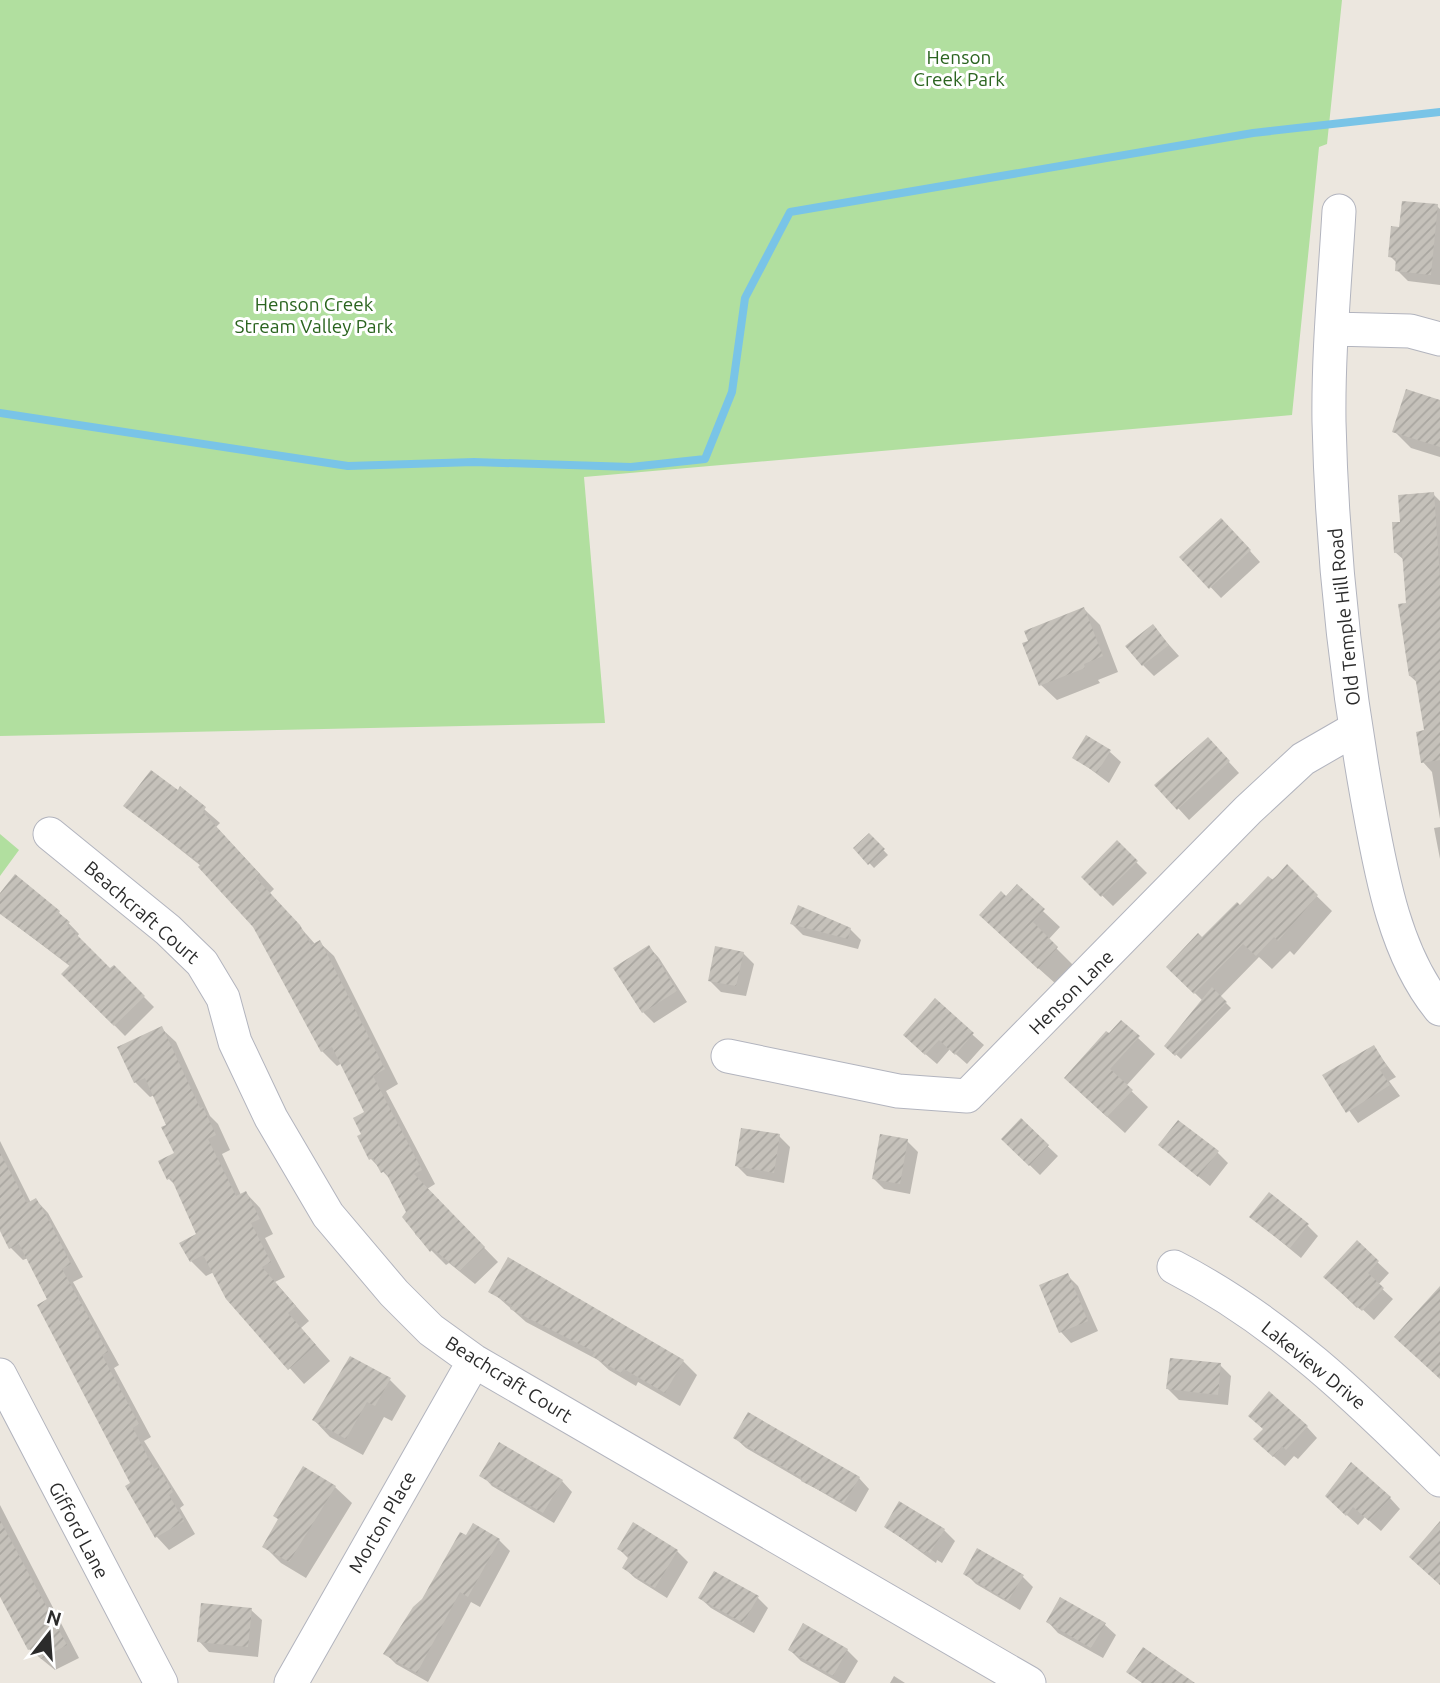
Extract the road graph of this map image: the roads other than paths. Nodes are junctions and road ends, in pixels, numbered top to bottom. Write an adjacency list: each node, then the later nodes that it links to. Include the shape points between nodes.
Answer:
1 (1339, 211): 2 (street, Old Temple Hill Road)
2 (1333, 328): 3 (street, via 1410,331); 4 (street, Old Temple Hill Road, via 1329,420 1335,543)
3 (1440, 339)
4 (1355, 729): 6 (street, Old Temple Hill Road, via 1376,846 1401,935 1427,993); 7 (street, Henson Lane, via 1303,758 1248,810 967,1096 898,1091)
5 (50, 834): 9 (street, Beachcraft Court, via 202,963 223,999 235,1042 271,1118 328,1215 394,1293 431,1330)
6 (1440, 1009)
7 (728, 1056)
8 (1174, 1268): 11 (street, Lakeview Drive, via 1256,1317 1335,1378)
9 (474, 1362): 13 (street, Morton Place); 14 (street, Beachcraft Court)
10 (0, 1375): 12 (street, Gifford Lane)
11 (1440, 1480)
12 (161, 1683)
13 (291, 1683)
14 (1029, 1683)

